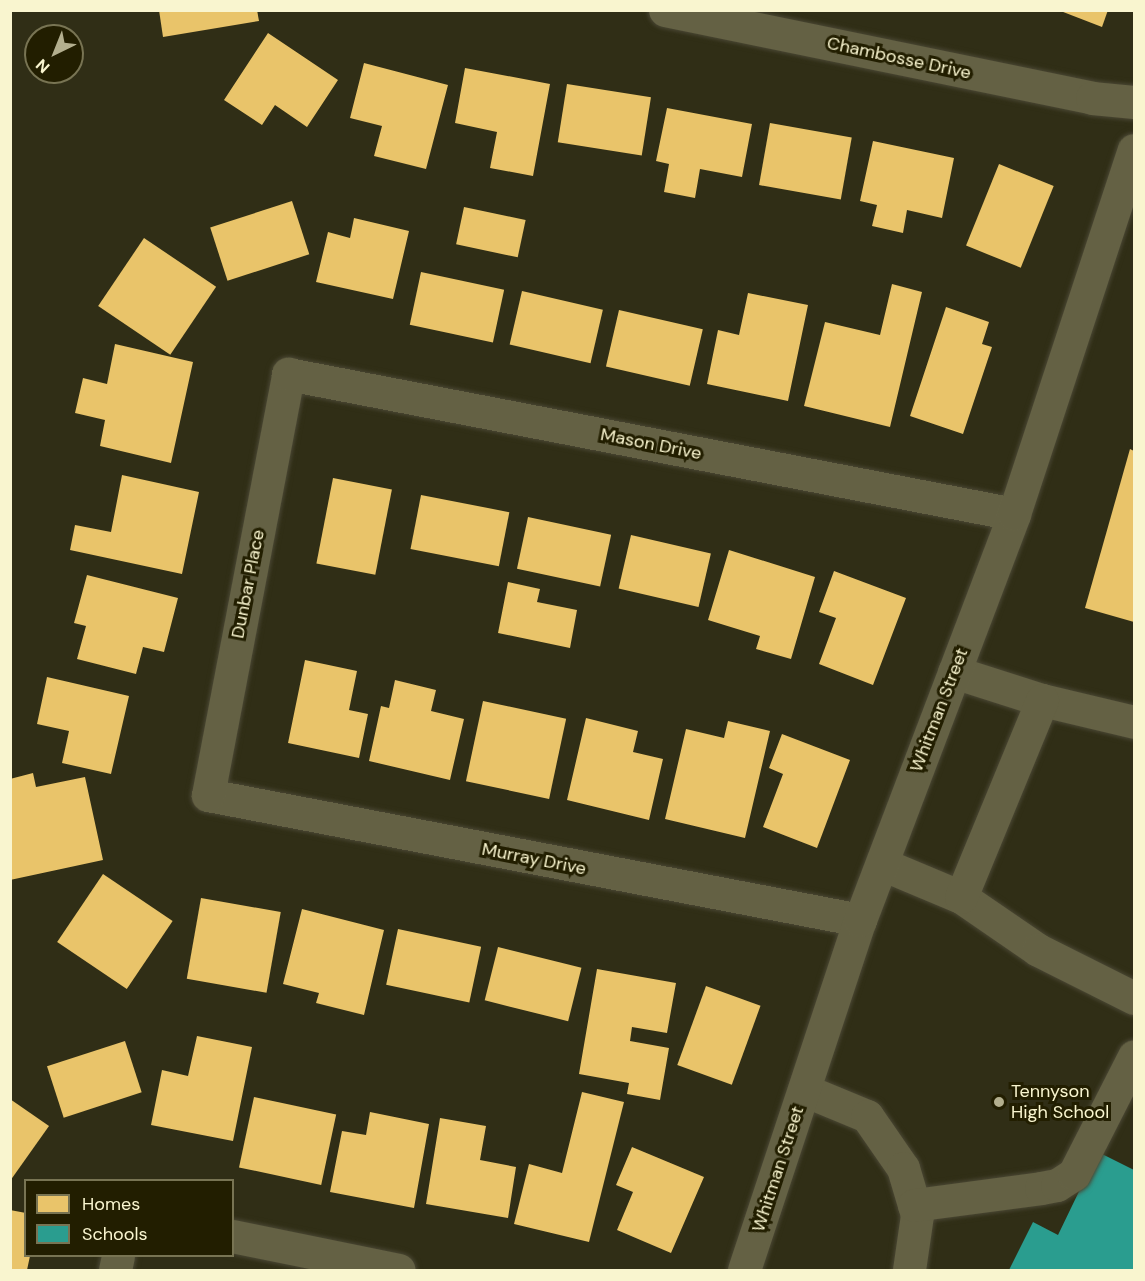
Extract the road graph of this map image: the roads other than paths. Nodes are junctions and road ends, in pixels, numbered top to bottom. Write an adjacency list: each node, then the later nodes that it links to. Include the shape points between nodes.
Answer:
1 (665, 10): 2 (street, Chambosse Drive, via 1092,98)
2 (1134, 102)
3 (1134, 150): 5 (street, Whitman Street)
4 (288, 374): 5 (street, Mason Drive); 9 (street, Dunbar Place)
5 (1014, 514): 6 (street, Whitman Street)
6 (954, 672): 7 (street); 10 (street, Whitman Street)
7 (1042, 700): 8 (street); 11 (street)
8 (1134, 722)
9 (208, 795): 12 (street, Murray Drive)
10 (882, 864): 11 (street); 12 (street, Whitman Street)
11 (961, 897): 13 (street, via 1038,950)
12 (860, 920): 15 (street, Whitman Street)
13 (1134, 998)
14 (1134, 1056): 16 (street, via 1074,1174 1057,1185)
15 (804, 1090): 16 (street, via 867,1116 903,1168); 19 (street, Whitman Street)
16 (914, 1205): 20 (street, via 917,1215)
17 (234, 1236): 18 (street)
18 (399, 1270)
19 (744, 1270)
20 (909, 1270)

